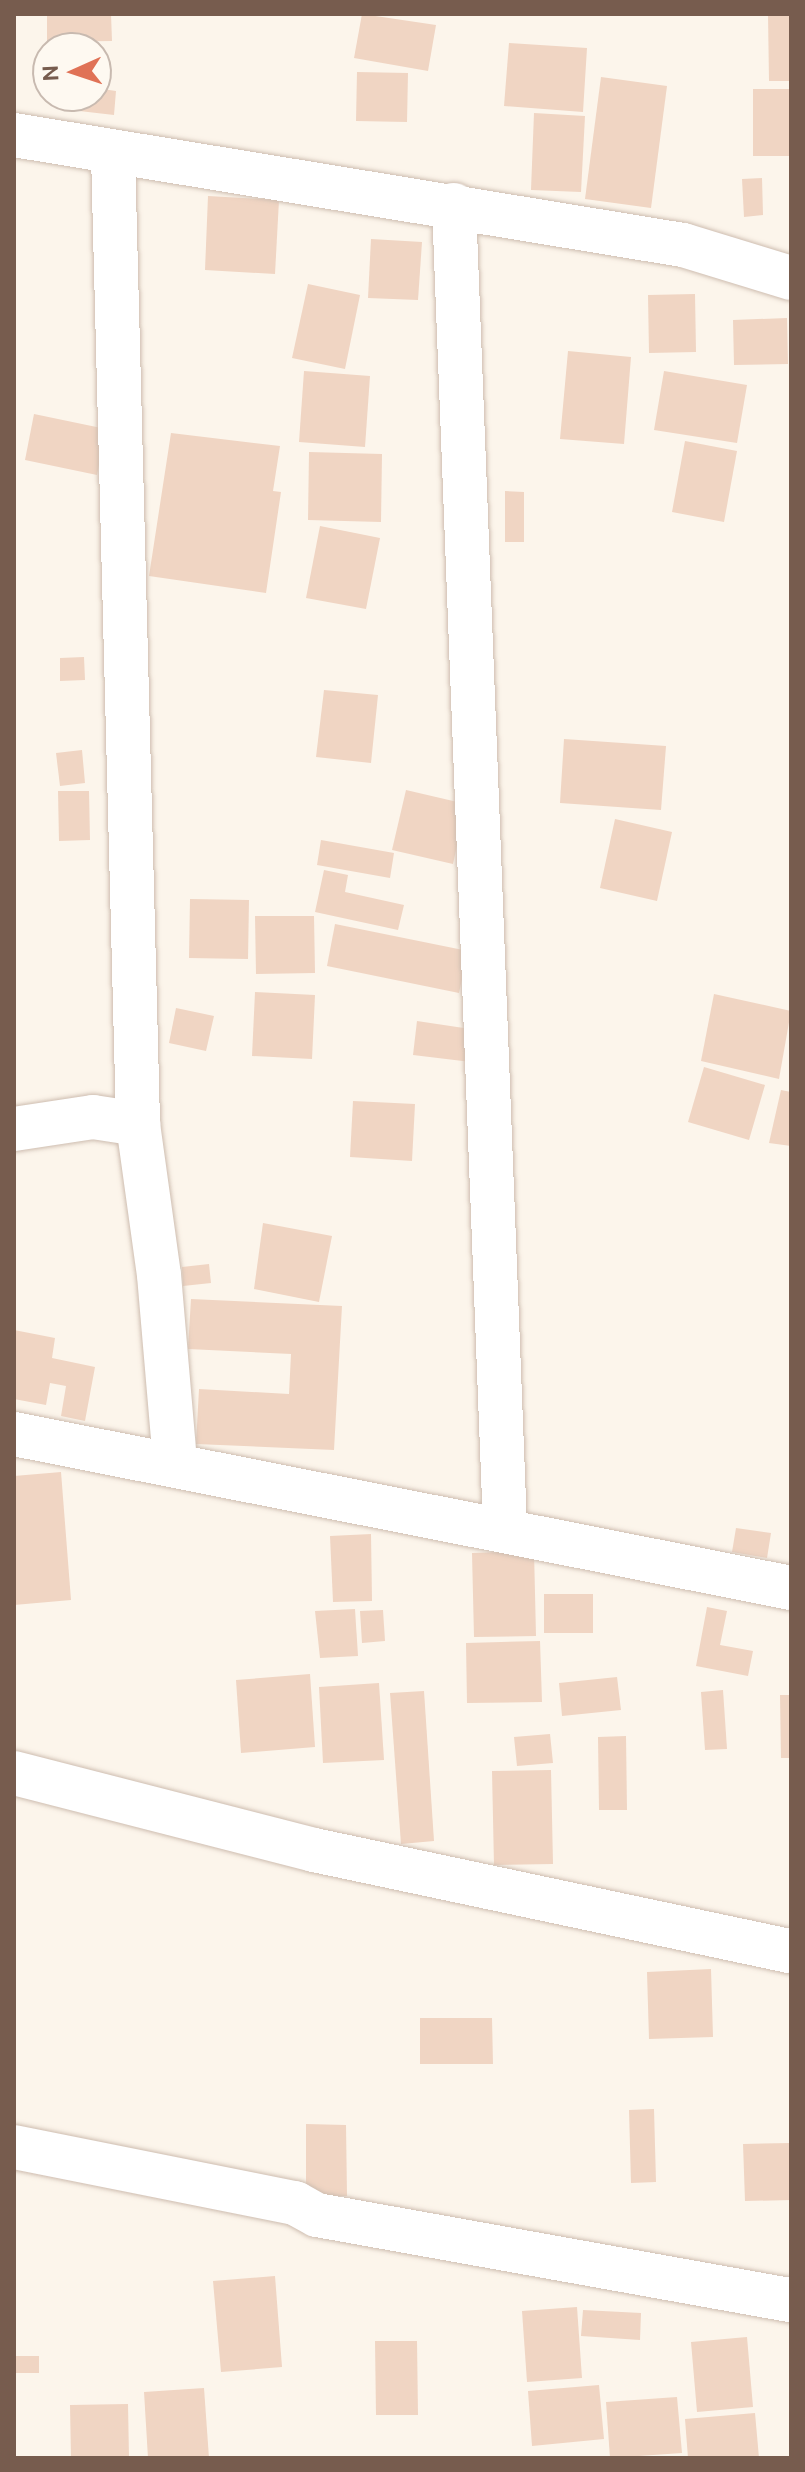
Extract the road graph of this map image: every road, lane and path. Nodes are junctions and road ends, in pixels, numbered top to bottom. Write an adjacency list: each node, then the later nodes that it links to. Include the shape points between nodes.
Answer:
1 (14, 135): 2 (street)
2 (113, 154): 3 (street); 5 (street)
3 (454, 205): 4 (street, via 683,245); 9 (street)
4 (791, 278)
5 (138, 1124): 6 (street, via 93,1117); 8 (street, via 159,1275)
6 (14, 1129)
7 (14, 1434): 8 (street)
8 (175, 1463): 9 (street)
9 (505, 1529): 10 (street)
10 (791, 1588)
11 (14, 1773): 12 (street, via 314,1850)
12 (791, 1951)
13 (14, 2147): 14 (street, via 295,2203 317,2215)
14 (791, 2300)

